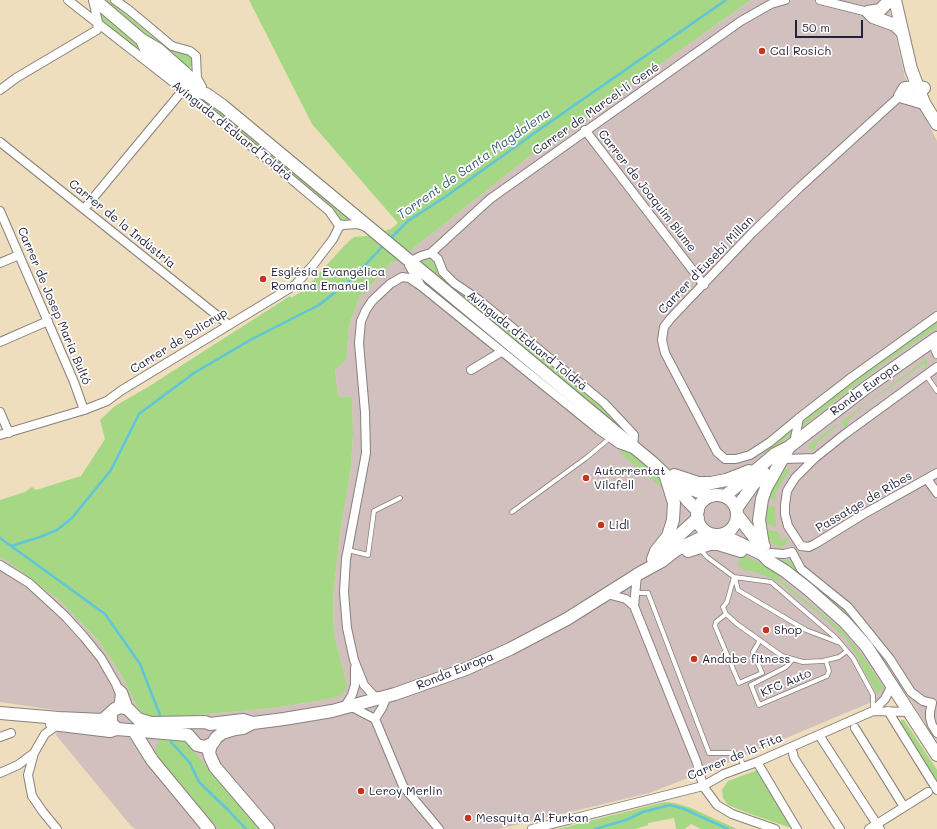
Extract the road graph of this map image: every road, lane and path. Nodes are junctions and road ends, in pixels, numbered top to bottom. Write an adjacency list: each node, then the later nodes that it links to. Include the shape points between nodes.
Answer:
1 (68, 0): 10 (street, Avinguda d'Eduard Toldrà)
2 (94, 0): 10 (street, Avinguda d'Eduard Toldrà); 12 (street, Avinguda d'Eduard Toldrà)
3 (115, 0): 15 (street, via 172,46 190,51 196,56)
4 (785, 0): 24 (street, Carrer de Marcel·lí Gené, via 770,4 741,20)
5 (820, 0): 9 (street)
6 (890, 0): 9 (street, via 880,10)
7 (895, 0): 11 (street)
8 (902, 0): 16 (street)
9 (868, 12): 11 (street, via 873,17 895,25)
10 (98, 22): 17 (street, via 97,30); 18 (street, Avinguda d'Eduard Toldrà)
11 (902, 32): 13 (street)
12 (142, 40): 14 (street, Avinguda d'Eduard Toldrà, via 153,58); 15 (street, Avinguda d'Eduard Toldrà)
13 (911, 69): 16 (street); 20 (street)
14 (171, 72): 15 (street, via 183,77); 19 (street, Avinguda d'Eduard Toldrà, via 195,91)
15 (192, 72): 19 (street, Avinguda d'Eduard Toldrà)
16 (921, 88): 20 (street); 21 (street); 22 (street)
17 (0, 90)
18 (182, 90): 26 (street); 28 (street, Avinguda d'Eduard Toldrà, via 329,211 338,224)
19 (204, 91): 29 (street, Avinguda d'Eduard Toldrà)
20 (902, 92): 21 (street); 34 (street, Carrer d'Eusebi Millan, via 800,187)
21 (924, 103): 23 (street)
22 (937, 112)
23 (937, 124)
24 (586, 130): 30 (street, Carrer de Marcel·lí Gené, via 490,199); 34 (street, Carrer de Joaquim Blume)
25 (0, 142): 26 (street, Carrer de la Indústria)
26 (84, 209): 38 (street, Carrer de la Indústria)
27 (0, 211): 31 (street, Carrer de Josep Maria Bultó)
28 (343, 225): 29 (street, via 358,224); 38 (street, Carrer de Solicrup, via 314,264 294,285)
29 (370, 228): 32 (street, Avinguda d'Eduard Toldrà)
30 (431, 253): 32 (street); 54 (street, Avinguda d'Eduard Toldrà, via 438,259 443,272 454,283 479,300 604,403 634,436)
31 (19, 255): 33 (street); 37 (street, Carrer de Josep Maria Bultó)
32 (406, 259): 35 (street, Avinguda d'Eduard Toldrà); 54 (street, Avinguda d'Eduard Toldrà)
33 (0, 264)
34 (704, 284): 55 (street, Carrer d'Eusebi Millan, via 664,327 662,340 665,353 717,452 725,459 736,459)
35 (421, 286): 41 (street, Avinguda d'Eduard Toldrà); 73 (street, via 409,278 402,277 390,284 372,301 361,322 359,343 366,453)
36 (937, 316): 49 (street, Ronda Europa, via 852,376)
37 (48, 322): 40 (street); 47 (street, Carrer de Josep Maria Bultó)
38 (229, 325): 47 (street, Carrer de Solicrup, via 107,401)
39 (935, 339): 42 (street); 53 (street, Ronda Europa, via 867,386)
40 (0, 342)
41 (501, 352): 44 (street); 52 (street, Avinguda d'Eduard Toldrà)
42 (937, 354)
43 (937, 367): 45 (street, Ronda Europa)
44 (471, 370)
45 (926, 374): 46 (lane); 56 (street, Ronda Europa)
46 (937, 391)
47 (84, 410): 50 (street, Carrer de Solicrup)
48 (0, 412): 50 (street)
49 (799, 418): 53 (street, Ronda Europa); 55 (street, Ronda Europa)
50 (9, 433): 51 (street, Carrer de Solicrup)
51 (0, 435)
52 (610, 438): 54 (street, Avinguda d'Eduard Toldrà); 66 (lane)
53 (792, 445): 57 (street, Ronda Europa); 58 (street, Ronda Europa)
54 (635, 449): 60 (street, Avinguda d'Eduard Toldrà)
55 (756, 451)
56 (815, 458): 57 (street); 71 (street, Ronda Europa, via 795,478 786,497 786,520)
57 (783, 459): 67 (street, via 777,460 757,479); 75 (street, Ronda Europa, via 762,498 759,520)
58 (757, 468): 60 (street, via 711,483 698,483); 64 (street, Ronda Europa)
59 (937, 473): 61 (street, Passatge de Ribes)
60 (670, 475): 63 (street, Avinguda d'Eduard Toldrà, via 694,490); 68 (street, Avinguda d'Eduard Toldrà); 76 (street, via 674,503 673,520 668,536 656,551)
61 (928, 479): 62 (street); 71 (street, Passatge de Ribes, via 815,544)
62 (937, 493)
63 (711, 496): 64 (street); 68 (street, via 703,501)
64 (724, 496): 67 (street, via 732,502)
65 (400, 498): 73 (lane, via 374,511 368,555)
66 (512, 512)
67 (737, 513): 70 (street, via 732,529); 75 (street)
68 (698, 514): 69 (street, via 701,528); 76 (street, Ronda Europa)
69 (709, 534): 70 (street); 76 (street, Ronda Europa)
70 (722, 535): 75 (street, via 762,554)
71 (801, 546): 74 (street)
72 (698, 548): 75 (street, via 718,544 763,560); 76 (street); 79 (lane)
73 (347, 550): 89 (street, via 344,592 347,628)
74 (792, 552): 75 (street); 88 (street, via 801,569 848,607)
75 (768, 553): 91 (street, via 785,571 845,622 867,647)
76 (657, 560): 78 (street, Ronda Europa)
77 (0, 565): 98 (street, via 29,583 84,637 123,692 128,703)
78 (638, 574): 80 (street); 81 (street, Ronda Europa)
79 (734, 577): 83 (lane, via 723,607); 85 (lane, via 738,590 806,630); 85 (lane, via 771,582)
80 (636, 593): 82 (street); 118 (lane, via 648,593 709,753 735,752)
81 (607, 594): 82 (street, via 626,599); 92 (street, Ronda Europa, via 567,619 510,649 466,669)
82 (634, 606): 120 (street, via 697,763)
83 (726, 614): 84 (lane); 84 (lane, via 715,626 739,683 762,673 753,652)
84 (760, 640): 87 (lane, via 782,656)
85 (842, 644): 86 (lane)
86 (847, 651): 90 (lane); 96 (lane, via 873,695)
87 (793, 659): 90 (lane, via 803,662); 90 (lane, KFC Auto, via 786,667 751,685 759,705 827,676 829,671)
88 (890, 659): 93 (street); 94 (street, via 911,692 923,701)
89 (354, 660): 92 (street, via 364,685 374,696); 95 (street, via 356,685)
90 (826, 661)
91 (892, 685): 93 (street); 96 (street, Carrer de la Fita, via 885,699)
92 (385, 697): 95 (street, Ronda Europa); 102 (street)
93 (900, 699): 99 (street)
94 (934, 702): 109 (street, via 930,712 932,725)
95 (347, 707): 102 (street, via 363,712); 103 (street, Ronda Europa)
96 (873, 710): 97 (street, Carrer de la Fita); 110 (street, Carrer de la Fita)
97 (888, 711): 99 (street, Carrer de la Fita); 121 (street)
98 (123, 712): 101 (street, via 103,720); 104 (street, Ronda Europa, via 151,723); 107 (street, via 132,723); 107 (street, via 111,723)
99 (909, 712): 116 (street)
100 (0, 713): 101 (street)
101 (21, 715): 105 (street)
102 (375, 720): 127 (street, via 404,786)
103 (253, 723): 104 (street, Ronda Europa, via 243,720); 113 (street, Ronda Europa, via 222,733)
104 (205, 724): 112 (street, via 197,725 193,730); 113 (street, via 216,730)
105 (56, 726): 107 (street); 114 (street, via 45,734)
106 (855, 728): 122 (street)
107 (126, 730): 112 (street, via 188,735); 125 (street)
108 (11, 733): 111 (street)
109 (937, 733)
110 (819, 735): 117 (street, Carrer de la Fita); 123 (street)
111 (0, 737)
112 (193, 740): 113 (street, via 202,747)
113 (214, 742): 126 (street, via 209,752 215,767)
114 (34, 753): 119 (street, via 18,765); 124 (street, via 28,775 32,796)
115 (793, 754): 131 (street)
116 (937, 755)
117 (757, 762): 118 (street, Carrer de la Fita); 130 (street)
118 (744, 767): 120 (street, Carrer de la Fita, via 724,774)
119 (0, 772)
120 (703, 786): 128 (street, Carrer de la Fita); 129 (street, via 717,805 732,814)
121 (933, 791): 122 (street)
122 (904, 808): 123 (street)
123 (878, 827): 132 (street)
124 (57, 829)
125 (209, 829)
126 (268, 829)
127 (439, 829)
128 (532, 829)
129 (775, 829)
130 (797, 829)
131 (840, 829)
132 (869, 829)

